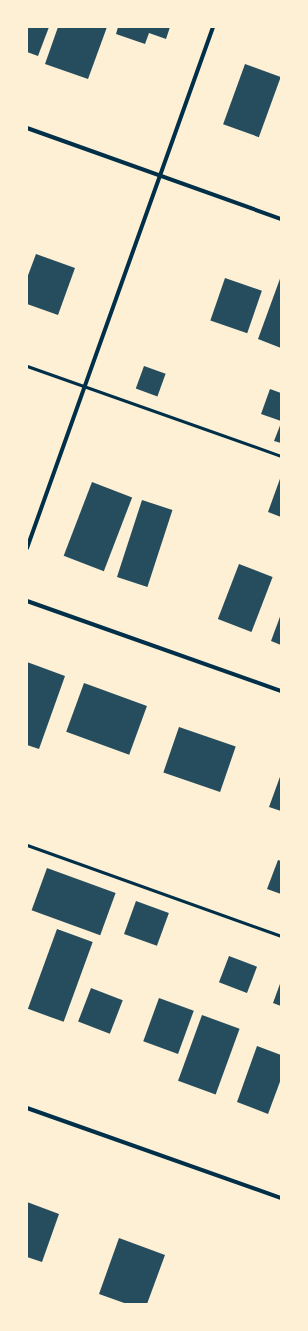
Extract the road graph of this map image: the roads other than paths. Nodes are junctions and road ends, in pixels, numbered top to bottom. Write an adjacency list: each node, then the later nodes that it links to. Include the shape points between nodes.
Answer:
1 (213, 27): 3 (street)
2 (27, 128): 3 (street)
3 (160, 176): 4 (street); 6 (street)
4 (281, 219)
5 (27, 366): 6 (lane)
6 (85, 386): 7 (lane); 8 (street)
7 (281, 456)
8 (27, 548)
9 (27, 601): 10 (street)
10 (281, 692)
11 (27, 845): 12 (lane)
12 (281, 936)
13 (27, 1108): 14 (street)
14 (281, 1198)

